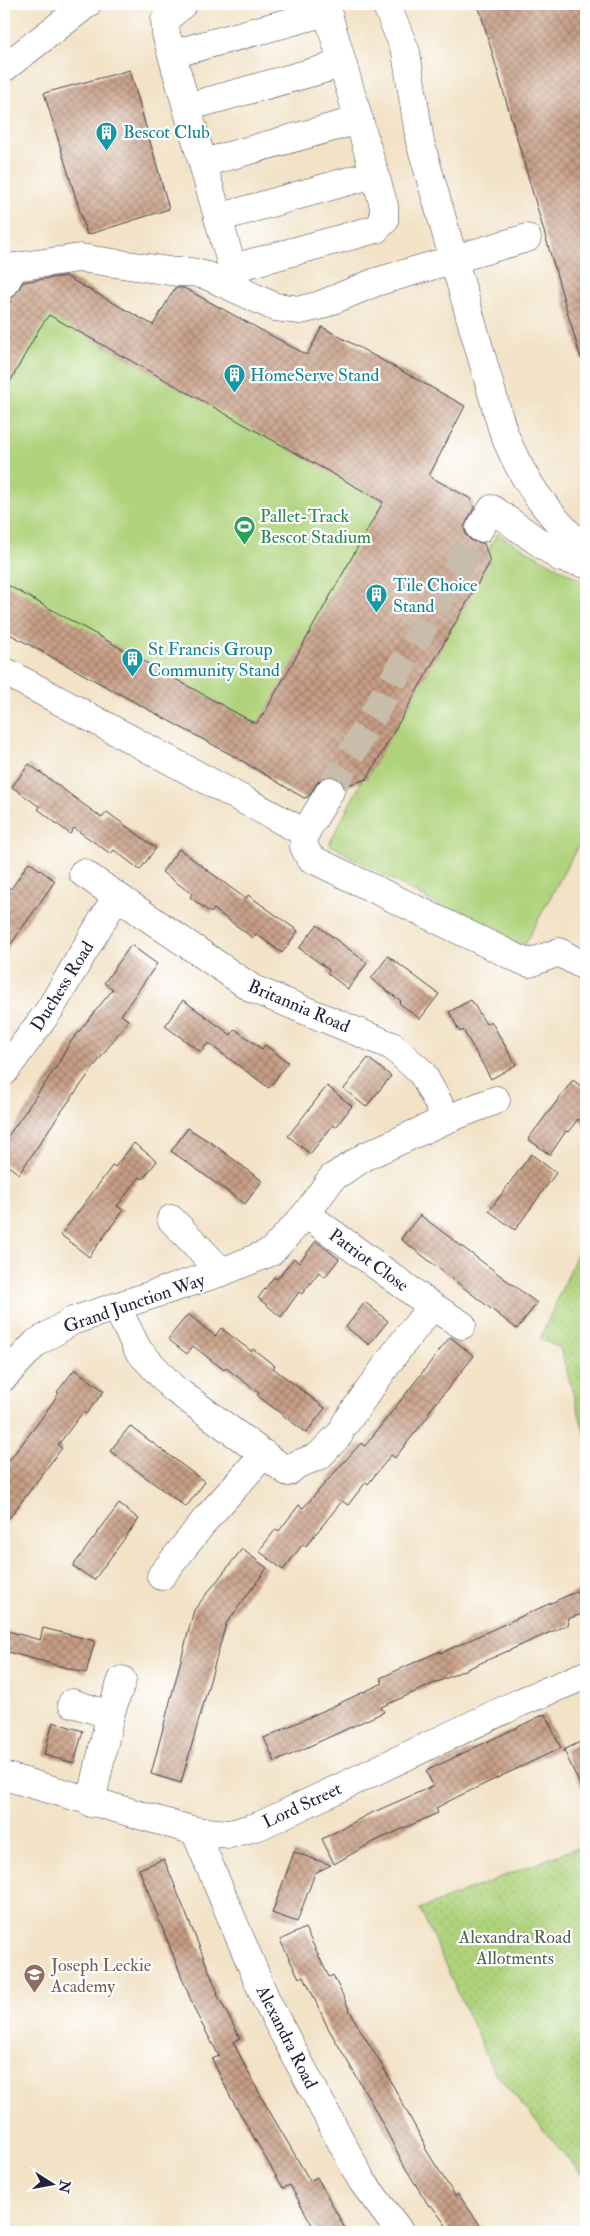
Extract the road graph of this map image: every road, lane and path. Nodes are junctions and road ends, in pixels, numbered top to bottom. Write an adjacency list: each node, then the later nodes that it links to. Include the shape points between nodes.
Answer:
1 (87, 4): 7 (street)
2 (183, 4): 5 (street, via 165,20)
3 (386, 4): 14 (street, via 406,52 420,142)
4 (326, 8): 5 (street); 6 (street)
5 (172, 54): 8 (street)
6 (342, 64): 8 (street); 9 (street)
7 (4, 68)
8 (187, 107): 10 (street)
9 (359, 120): 10 (street); 11 (street)
10 (203, 163): 12 (street)
11 (374, 174): 12 (street); 15 (street, via 384,206 384,221 376,229)
12 (218, 218): 15 (street)
13 (527, 238): 14 (street)
14 (454, 260): 15 (street, via 376,282 300,310 275,307); 18 (street, via 481,363 512,456 560,526)
15 (236, 279): 16 (street, via 80,258 14,267)
16 (4, 285)
17 (480, 528): 19 (street, via 492,509 561,558)
18 (586, 550)
19 (586, 564)
20 (4, 670): 22 (street)
21 (330, 790): 22 (street)
22 (305, 833): 25 (street, via 304,847 310,858 523,961 530,963 559,952)
23 (83, 873): 24 (street, Britannia Road)
24 (116, 897): 26 (street, Duchess Road, via 50,1009); 28 (street, Britannia Road, via 253,989 392,1046 422,1073)
25 (586, 967)
26 (4, 1072)
27 (496, 1100): 28 (street, Grand Junction Way)
28 (447, 1119): 29 (street, Grand Junction Way, via 366,1156 332,1178)
29 (306, 1214): 31 (street, Grand Junction Way, via 271,1252); 32 (street, Patriot Close)
30 (171, 1219): 31 (street, Grand Junction Way)
31 (222, 1272): 33 (street, Grand Junction Way)
32 (432, 1306): 34 (street, Patriot Close); 36 (street, via 342,1430 319,1456 296,1465 288,1472)
33 (117, 1308): 35 (street, Grand Junction Way, via 72,1321 36,1343); 36 (street, via 138,1350 173,1388)
34 (462, 1325)
35 (4, 1377)
36 (264, 1454): 37 (street)
37 (161, 1576)
38 (586, 1675): 44 (street, Lord Street, via 521,1702 259,1826 230,1834)
39 (122, 1680): 41 (street)
40 (72, 1703): 41 (street)
41 (110, 1715): 43 (street)
42 (4, 1776): 43 (street, Lord Street)
43 (91, 1803): 44 (street, Lord Street)
44 (195, 1831): 45 (street, Alexandra Road, via 268,2002 362,2181)
45 (400, 2232)

